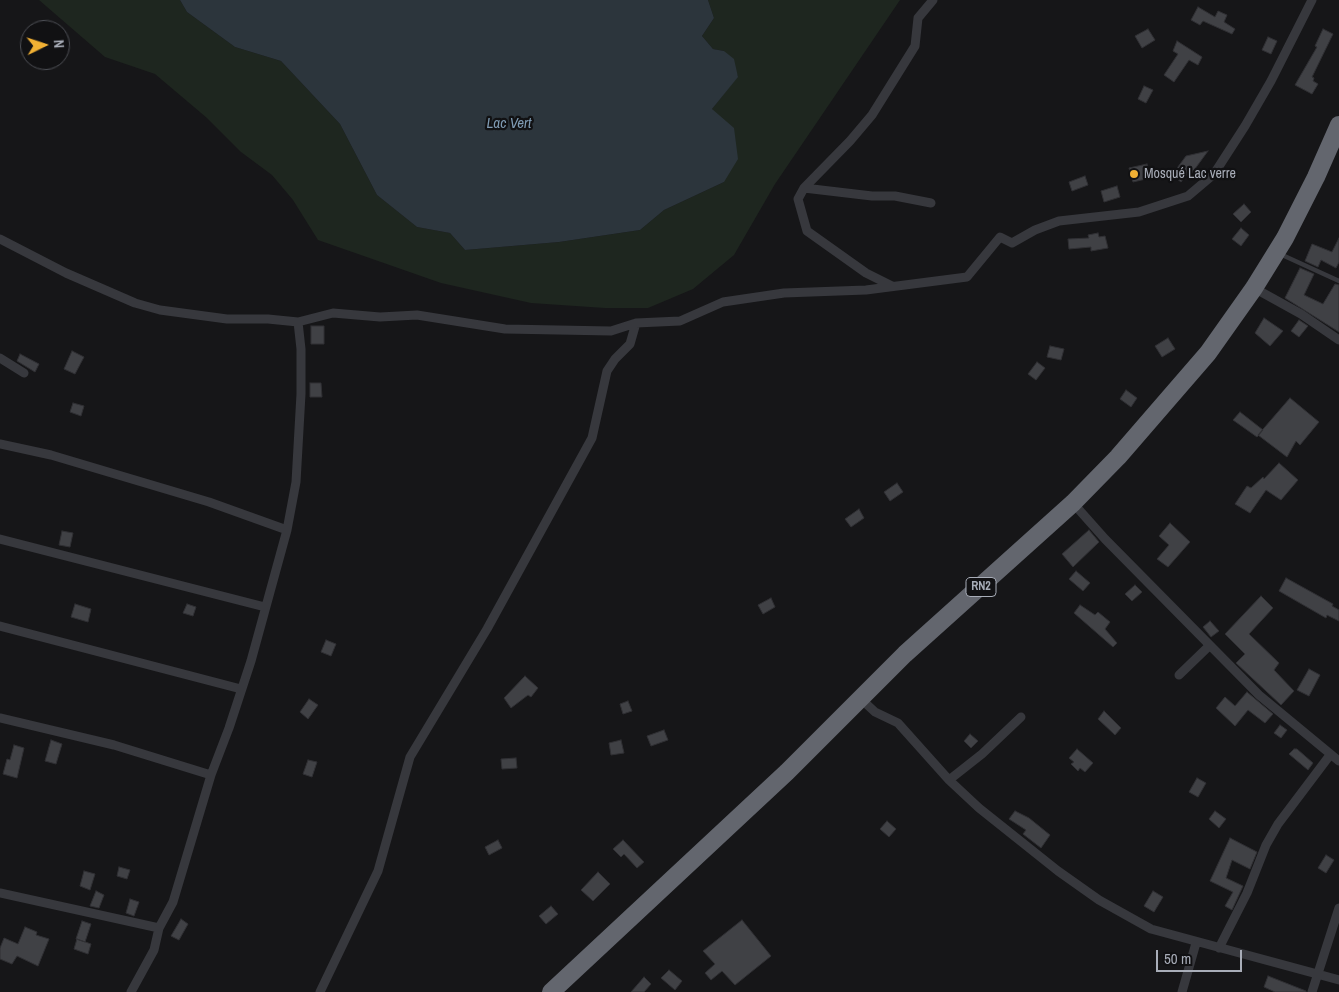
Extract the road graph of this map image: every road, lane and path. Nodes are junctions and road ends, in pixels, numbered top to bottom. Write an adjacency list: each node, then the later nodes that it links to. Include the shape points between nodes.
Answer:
1 (933, 0): 4 (street, via 918,18 915,46 872,115)
2 (1312, 0): 9 (street, via 1245,126 1214,174 1188,196 1139,212 1059,221 1012,244 1000,237 967,277)
3 (1339, 125): 7 (highway, RN2, via 1316,177)
4 (804, 188): 5 (street, via 895,196); 9 (street, via 798,199 807,231 866,273)
5 (931, 203)
6 (0, 239): 11 (street, via 135,304 227,319)
7 (1276, 252): 8 (lane); 10 (highway, RN2)
8 (1339, 281)
9 (892, 286): 12 (street, via 784,293 723,302 680,321)
10 (1254, 288): 13 (street); 17 (highway, RN2, via 1208,353 1118,457)
11 (298, 322): 12 (street, via 333,313 380,317 417,315 505,329 611,331); 18 (street, via 301,349 296,482)
12 (636, 323): 41 (street, via 630,344 607,371 592,438 501,604 410,757 378,871)
13 (1339, 340)
14 (0, 358): 15 (street)
15 (24, 373)
16 (0, 444): 18 (street, via 51,455 209,502)
17 (1072, 503): 22 (street); 25 (highway, RN2)
18 (287, 530): 20 (street)
19 (0, 539): 20 (street)
20 (265, 607): 24 (street)
21 (0, 626): 24 (street)
22 (1209, 646): 23 (street); 28 (street, via 1259,695)
23 (1179, 675)
24 (241, 689): 30 (street)
25 (861, 699): 31 (street, via 875,712 898,723); 39 (highway, RN2, via 788,772)
26 (1021, 717): 31 (street)
27 (0, 718): 30 (street, via 114,745)
28 (1330, 756): 29 (street); 36 (street, via 1278,824)
29 (1339, 761)
30 (211, 775): 34 (street, via 173,902)
31 (949, 780): 35 (street, via 1017,839 1099,900 1151,929)
32 (0, 893): 34 (street)
33 (1339, 908): 37 (street)
34 (160, 928): 40 (street, via 154,950)
35 (1196, 943): 36 (street); 42 (street)
36 (1219, 948): 37 (street)
37 (1316, 974): 38 (street); 43 (street)
38 (1339, 980)
39 (554, 991)
40 (131, 992)
41 (320, 992)
42 (1182, 992)
43 (1312, 992)

